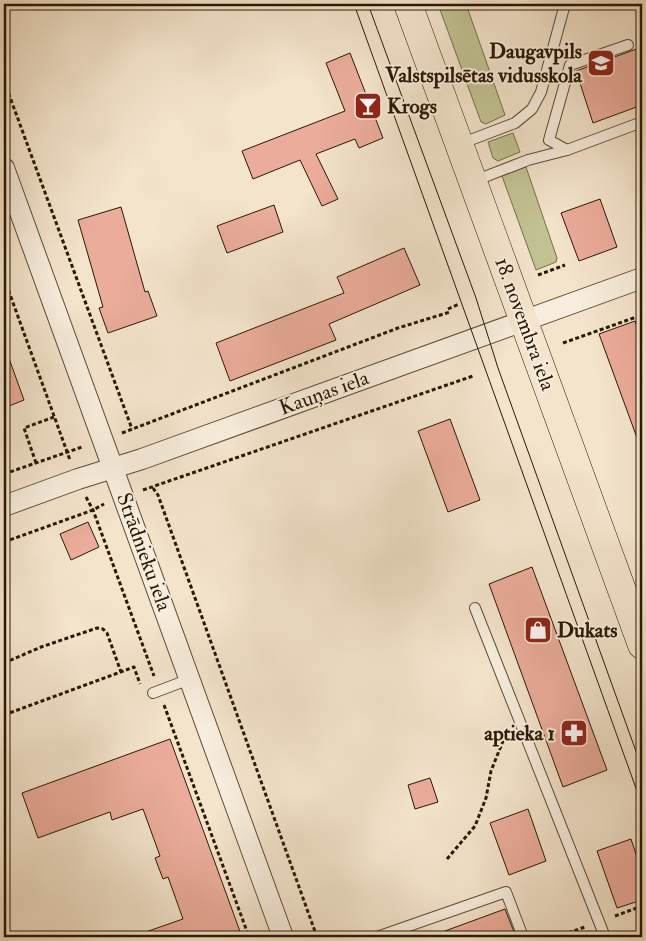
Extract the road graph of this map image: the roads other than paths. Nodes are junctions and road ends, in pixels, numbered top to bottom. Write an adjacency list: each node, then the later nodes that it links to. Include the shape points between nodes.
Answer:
1 (408, 4): 5 (main road, 18. novembra iela)
2 (565, 4): 5 (lane, via 541,92 532,110 515,123)
3 (628, 45): 6 (lane, via 570,66 549,140)
4 (642, 122): 6 (lane)
5 (459, 144): 8 (main road, 18. novembra iela)
6 (567, 150): 8 (lane, via 528,160)
7 (4, 168): 11 (street, Strādnieku iela)
8 (473, 181): 10 (main road, 18. novembra iela)
9 (642, 278): 10 (street, Kauņas iela)
10 (525, 322): 11 (street, Kauņas iela); 14 (main road, 18. novembra iela)
11 (113, 469): 12 (street, Kauņas iela); 15 (street, Strādnieku iela)
12 (4, 506)
13 (475, 608): 20 (lane)
14 (642, 645)
15 (190, 679): 16 (lane); 17 (street, Strādnieku iela)
16 (156, 692)
17 (283, 937)
18 (377, 937): 19 (lane, via 506,892)
19 (524, 937)
20 (605, 937)

